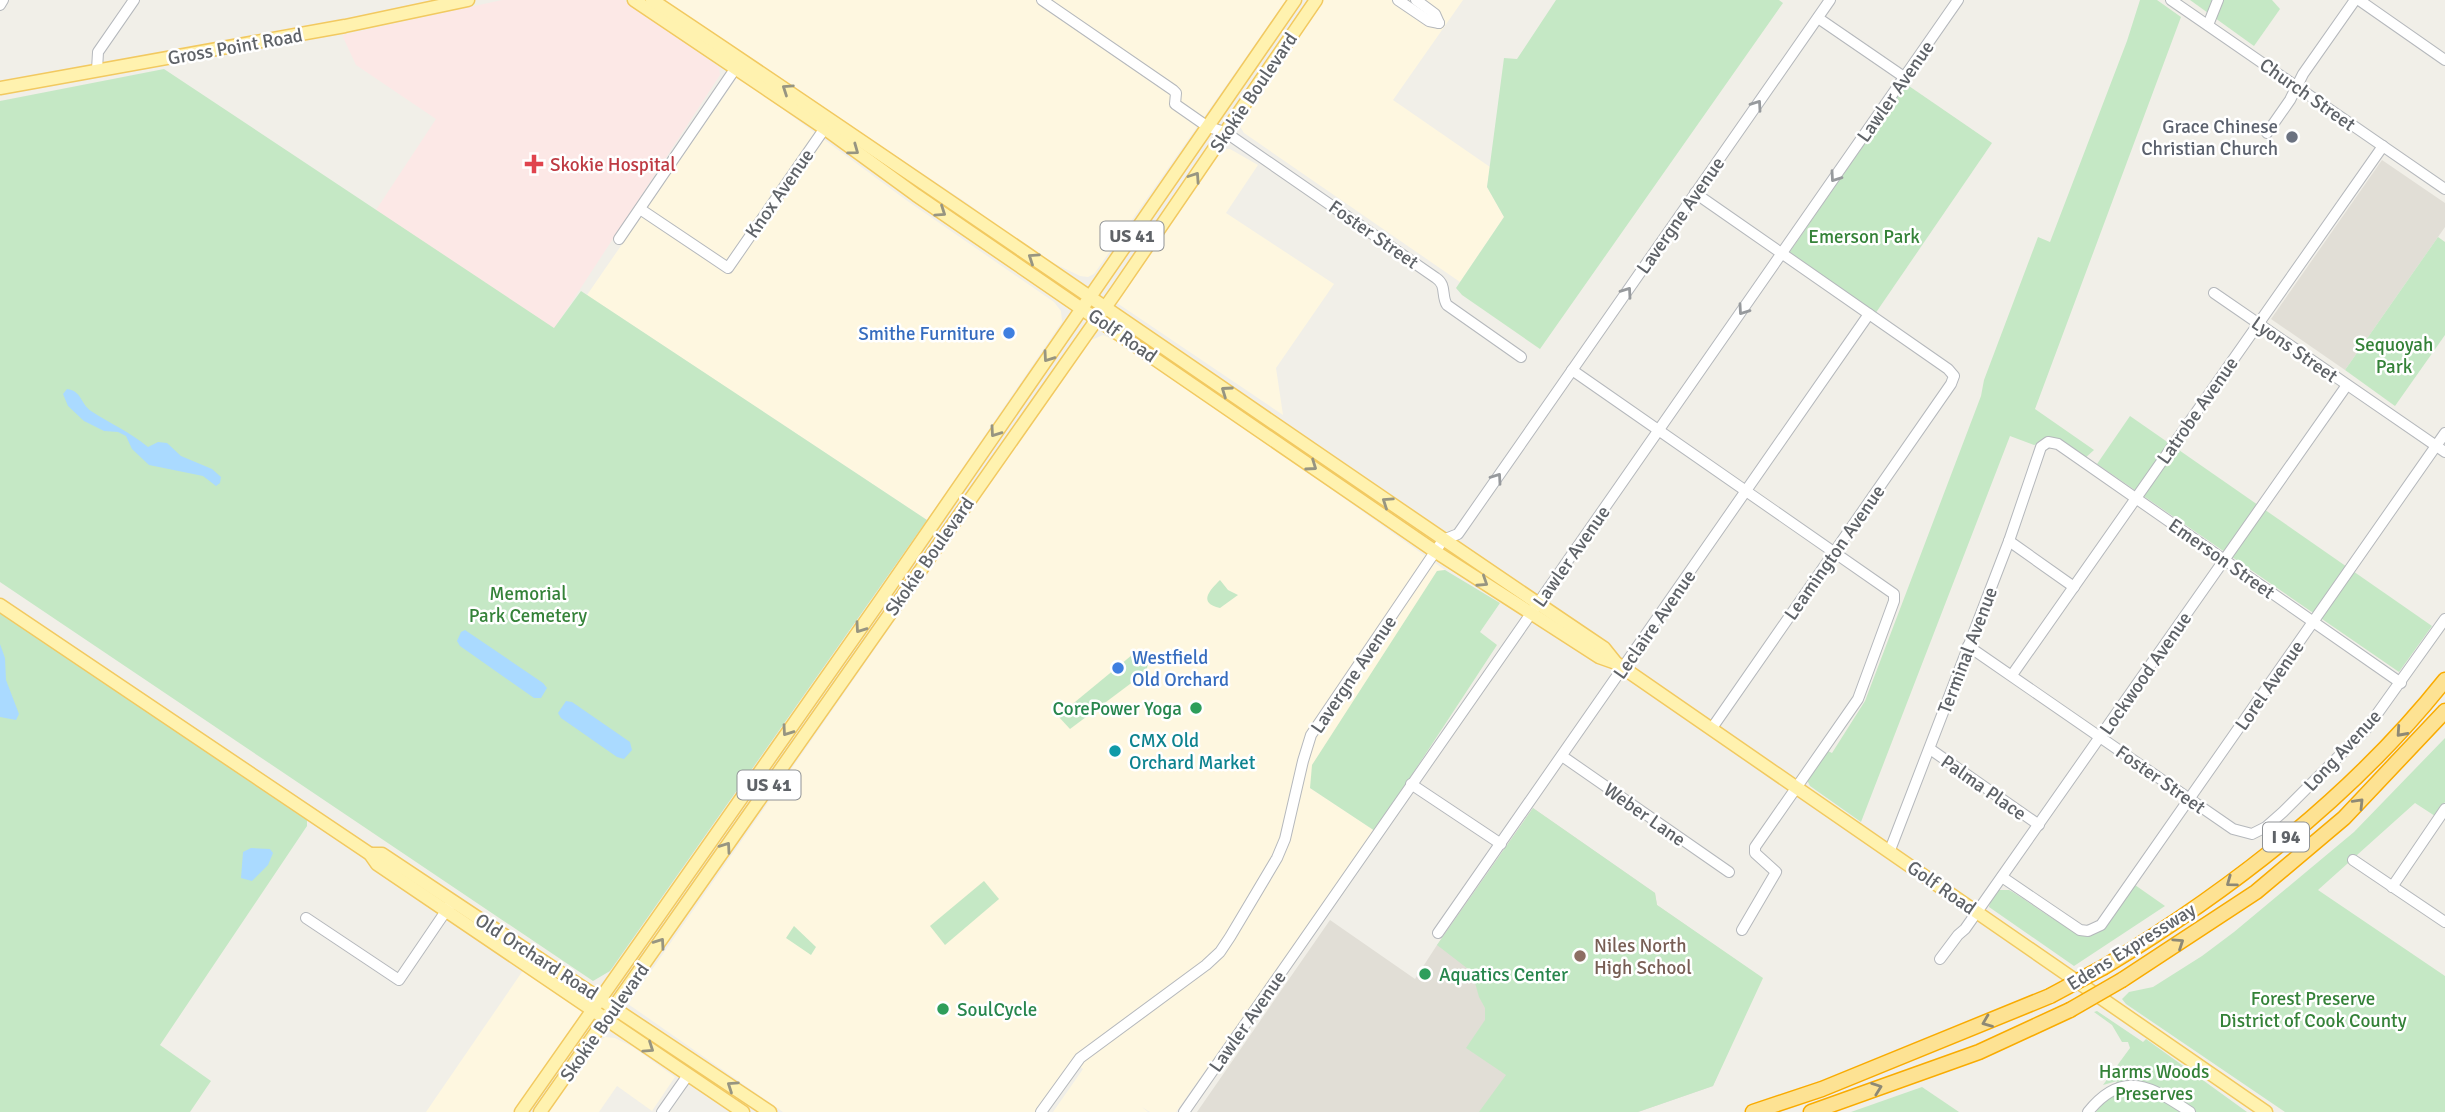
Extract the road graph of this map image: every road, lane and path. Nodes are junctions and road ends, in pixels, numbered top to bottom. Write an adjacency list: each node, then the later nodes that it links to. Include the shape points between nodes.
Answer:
1 (3, 0): 16 (street)
2 (134, 0): 21 (street, via 98,52)
3 (468, 0): 21 (main road, Gross Point Road)
4 (634, 0): 20 (main road, Golf Road)
5 (652, 0): 25 (main road, Golf Road, one-way to 5)
6 (1042, 0): 26 (street, Foster Street, via 1173,90 1175,104)
7 (1295, 0): 26 (main road, Skokie Boulevard / US 41)
8 (1316, 0): 27 (main road, Skokie Boulevard / US 41)
9 (1398, 0): 10 (street, via 1439,23 1436,14)
10 (1416, 0)
11 (1830, 0): 17 (street, Lavergne Avenue)
12 (1958, 0): 22 (street, Lawler Avenue)
13 (2171, 0): 18 (street, Church Street)
14 (2218, 0): 18 (street)
15 (2357, 0): 19 (street); 23 (street)
16 (0, 5)
17 (1818, 18): 22 (street); 31 (street, Lavergne Avenue, one-way to 17)
18 (2208, 25): 23 (street, Church Street)
19 (2445, 60)
20 (735, 69): 25 (main road, Golf Road); 32 (street)
21 (97, 70): 24 (main road, Gross Point Road)
22 (1904, 77): 34 (street, Lawler Avenue, one-way to 34)
23 (2297, 86): 28 (street); 29 (street, Church Street)
24 (0, 88)
25 (828, 124): 32 (street, Knox Avenue, via 728,268); 36 (main road, Golf Road)
26 (1208, 127): 27 (street, Foster Street); 36 (main road, Skokie Boulevard / US 41)
27 (1225, 132): 37 (main road, Skokie Boulevard / US 41, one-way to 27); 40 (street, Foster Street, via 1440,280 1447,305)
28 (2267, 133)
29 (2383, 146): 30 (street, Church Street); 39 (street, Latrobe Avenue)
30 (2445, 189)
31 (1695, 193): 34 (street); 41 (street, Lavergne Avenue, one-way to 31)
32 (640, 209): 33 (street)
33 (619, 239)
34 (1782, 254): 38 (street); 43 (street, Lawler Avenue, one-way to 43)
35 (2214, 293): 39 (street, Lyons Street)
36 (1086, 302): 37 (main road, Golf Road); 89 (main road, Skokie Boulevard / US 41, one-way to 89)
37 (1101, 312): 51 (main road, Golf Road); 90 (main road, Skokie Boulevard / US 41, one-way to 37)
38 (1869, 314): 47 (street, Leclaire Avenue); 53 (street, Leamington Avenue, via 1954,376)
39 (2259, 323): 42 (street, Lyons Street); 48 (street, Latrobe Avenue)
40 (1521, 357)
41 (1572, 370): 43 (street); 49 (street, Lavergne Avenue, one-way to 41)
42 (2347, 385): 46 (street, Lyons Street); 54 (street, Lockwood Avenue)
43 (1658, 431): 47 (street); 57 (street, Lawler Avenue)
44 (2445, 433): 46 (street, Lorel Avenue)
45 (2041, 447): 48 (street, Emerson Street, via 2048,442 2058,444); 50 (street, Terminal Avenue)
46 (2440, 449): 59 (street, Lorel Avenue)
47 (1747, 492): 53 (street); 61 (street, Leclaire Avenue)
48 (2136, 498): 54 (street, Emerson Street); 55 (street, Latrobe Avenue)
49 (1458, 534): 51 (street); 52 (street)
50 (2009, 541): 55 (street); 60 (street, Terminal Avenue)
51 (1440, 546): 52 (main road, Golf Road); 57 (main road, Golf Road, one-way to 57); 99 (street, Lavergne Avenue, via 1311,734 1284,842 1222,950 1080,1058)
52 (1460, 552): 57 (main road, Golf Road)
53 (1834, 552): 66 (street, Leamington Avenue); 71 (street, via 1894,594 1894,601 1858,699)
54 (2224, 560): 59 (street, Emerson Street); 67 (street, Lockwood Avenue)
55 (2074, 587): 62 (street, Latrobe Avenue)
56 (0, 605): 82 (main road, Old Orchard Road, via 370,853 377,864)
57 (1534, 608): 61 (main road, Golf Road, via 1604,648); 70 (street, Lawler Avenue)
58 (2445, 619): 64 (street, Long Avenue)
59 (2313, 622): 64 (street, Emerson Street); 72 (street, Lorel Avenue)
60 (1968, 646): 62 (street, Foster Street); 68 (street, Terminal Avenue)
61 (1620, 665): 66 (main road, Golf Road); 69 (street, Leclaire Avenue)
62 (2012, 675): 67 (street, Foster Street)
63 (2445, 680): 101 (highway, Edens Expressway / I 94, one-way to 101, bridge, via 2377,758 2333,799 2244,872 2104,967 2050,996 1822,1089)
64 (2400, 683): 75 (street, Long Avenue, via 2367,728 2283,813)
65 (2445, 711): 102 (highway, Edens Expressway / I 94, one-way to 65, bridge, via 1979,1052 2122,980 2256,892 2344,818)
66 (1712, 728): 71 (main road, Golf Road)
67 (2100, 737): 72 (street, Foster Street); 74 (street, Lockwood Avenue)
68 (1930, 750): 74 (street, Palma Place); 77 (street, Terminal Avenue)
69 (1562, 757): 76 (street, Leclaire Avenue); 79 (street, Weber Lane)
70 (1411, 784): 76 (street); 100 (street, Lawler Avenue)
71 (1797, 786): 77 (main road, Golf Road); 86 (street, via 1755,847 1755,853 1776,872)
72 (2189, 798): 75 (street, Foster Street, via 2233,829); 80 (street, Lorel Avenue, via 2101,925 2088,931 2073,926)
73 (2445, 809): 81 (street)
74 (2039, 825): 80 (street, Lockwood Avenue)
75 (2252, 834)
76 (1501, 844): 87 (street, Leclaire Avenue)
77 (1890, 850): 83 (main road, Golf Road)
78 (2353, 860): 81 (street)
79 (1729, 872)
80 (2002, 877): 83 (street, Lockwood Avenue)
81 (2392, 887): 85 (street)
82 (449, 906): 84 (street, via 399,980); 89 (main road, Old Orchard Road); 91 (main road, Old Orchard Road)
83 (1977, 911): 88 (street, Lockwood Avenue); 105 (main road, Golf Road)
84 (306, 918)
85 (2445, 922)
86 (1742, 930)
87 (1438, 933)
88 (1940, 959)
89 (601, 998): 90 (main road, Old Orchard Road); 91 (main road, Skokie Boulevard / US 41)
90 (615, 1007): 92 (main road, Skokie Boulevard / US 41); 98 (main road, Old Orchard Road, one-way to 90)
91 (592, 1010): 92 (main road, Old Orchard Road); 94 (main road, Skokie Boulevard / US 41)
92 (607, 1019): 93 (main road, Old Orchard Road, one-way to 93); 95 (main road, Skokie Boulevard / US 41)
93 (688, 1075): 96 (street); 97 (main road, Old Orchard Road)
94 (521, 1112)
95 (540, 1112)
96 (663, 1112)
97 (743, 1112)
98 (770, 1112)
99 (1041, 1112)
100 (1184, 1112)
101 (1753, 1112)
102 (1812, 1112)
103 (2088, 1112): 104 (street, via 2108,1093 2141,1085)
104 (2190, 1112)
105 (2266, 1112)

